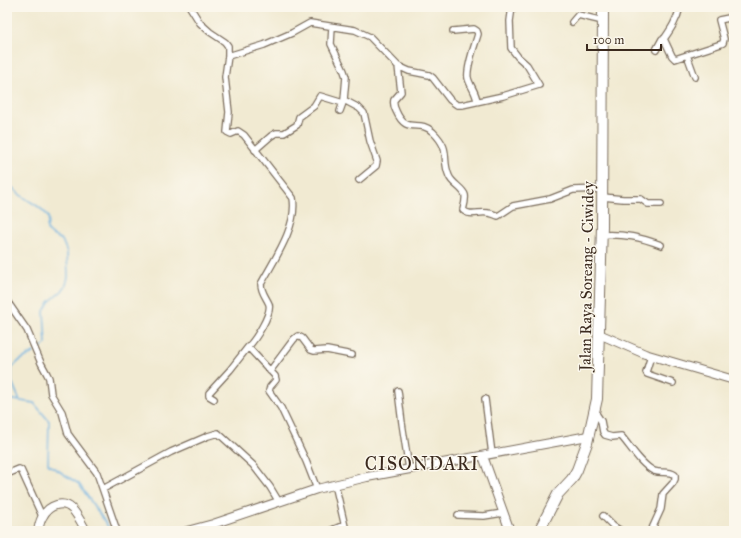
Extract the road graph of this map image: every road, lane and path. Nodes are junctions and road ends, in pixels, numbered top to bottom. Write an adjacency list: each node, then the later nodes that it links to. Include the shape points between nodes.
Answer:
1 (190, 7): 13 (street, via 210,32 226,42)
2 (512, 7): 17 (street, via 510,48 527,65 539,85 497,98)
3 (603, 7): 6 (highway, Jalan Raya Soreang - Ciwidey)
4 (680, 7): 10 (street, via 674,24)
5 (734, 17): 12 (street, via 719,20 723,43)
6 (603, 21): 7 (street, via 578,15); 21 (highway, Jalan Raya Soreang - Ciwidey)
7 (572, 22)
8 (332, 27): 13 (street, via 310,24 264,45); 14 (street, via 355,30 370,37); 16 (street, via 331,44 346,77)
9 (454, 30): 17 (street, via 474,29 478,34 468,77)
10 (664, 40): 11 (street, via 662,39); 12 (street, via 673,58)
11 (656, 50)
12 (687, 55): 15 (street)
13 (228, 56): 19 (street, via 227,132 241,132)
14 (398, 66): 17 (street, via 429,75 450,100 458,105); 21 (street, via 401,92 394,100 394,107 403,123 427,127 441,142 446,153 450,177 464,192 465,212 487,212 498,216 513,206 550,199 573,190)
15 (695, 77)
16 (343, 101): 18 (street); 19 (street, via 320,96 314,106 299,117 297,125 284,134 271,136); 20 (street, via 364,113 377,161 376,166)
17 (477, 101)
18 (340, 111)
19 (255, 150): 27 (street, via 287,190 294,206 283,242 260,284 269,305 268,314)
20 (359, 180)
21 (603, 193): 22 (street, via 623,199 641,199 648,204); 23 (highway, Jalan Raya Soreang - Ciwidey)
22 (661, 204)
23 (602, 235): 24 (street, via 634,236); 26 (highway, Jalan Raya Soreang - Ciwidey)
24 (661, 245)
25 (7, 301): 43 (street, via 27,330 49,378 51,394 61,409 68,432)
26 (599, 334): 29 (main road); 36 (highway, Jalan Raya Soreang - Ciwidey)
27 (248, 347): 30 (street); 34 (street, via 209,393)
28 (352, 355): 30 (street, via 327,350 310,350 298,336)
29 (651, 356): 31 (main road); 32 (street, via 647,374)
30 (270, 371): 44 (street, via 276,378 270,391 281,408)
31 (734, 380)
32 (673, 383)
33 (398, 391): 40 (street)
34 (214, 399)
35 (485, 399): 38 (street)
36 (595, 412): 37 (highway, Jalan Raya Soreang - Ciwidey); 59 (street, via 605,435 621,436 655,472 675,475 673,483 662,494 661,509)
37 (588, 436): 38 (main road); 57 (highway, Jalan Raya Soreang - Ciwidey, via 577,470 558,494)
38 (492, 454): 39 (main road)
39 (482, 456): 40 (main road); 46 (main road)
40 (409, 469): 42 (main road)
41 (7, 474): 48 (street, via 21,470)
42 (335, 484): 44 (main road); 50 (street)
43 (105, 488): 45 (street, via 171,452 218,433 253,465); 54 (street)
44 (317, 489): 45 (main road)
45 (279, 502): 55 (main road)
46 (503, 513): 47 (street); 51 (main road)
47 (458, 515)
48 (42, 516): 52 (main road); 53 (main road, via 52,506 66,505 77,514)
49 (603, 516): 58 (street)
50 (345, 528): 56 (street)
51 (508, 530)
52 (38, 531)
53 (86, 531)
54 (117, 531)
55 (187, 531)
56 (330, 531)
57 (539, 531)
58 (621, 531)
59 (651, 531)

